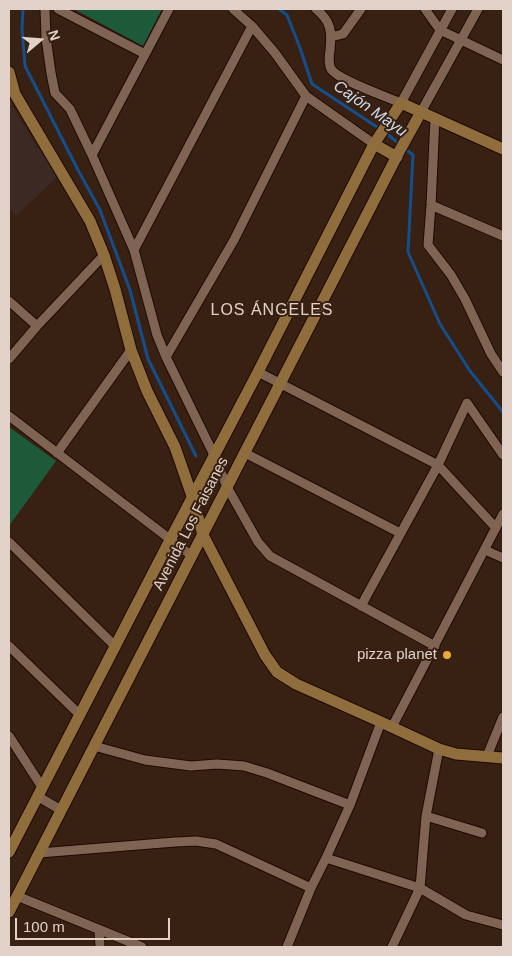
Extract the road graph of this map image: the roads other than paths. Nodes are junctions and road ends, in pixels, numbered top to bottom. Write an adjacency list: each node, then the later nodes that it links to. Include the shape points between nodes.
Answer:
1 (45, 9): 24 (street, via 55,93 70,109)
2 (58, 9): 14 (street)
3 (169, 9): 14 (street)
4 (232, 9): 10 (street)
5 (316, 9): 12 (street, via 329,24)
6 (361, 9): 12 (street, via 343,34)
7 (425, 9): 11 (street)
8 (452, 9): 11 (street)
9 (478, 9): 13 (street)
10 (252, 26): 17 (street); 27 (street)
11 (440, 30): 13 (street); 18 (street)
12 (332, 37): 18 (street, via 328,60 340,77)
13 (461, 40): 15 (street); 19 (street)
14 (145, 54): 24 (street)
15 (503, 60)
16 (9, 72): 28 (street, via 15,94 90,221)
17 (306, 96): 21 (street); 32 (street, via 234,240)
18 (400, 103): 19 (street); 21 (street, Avenida Los Faisanes)
19 (421, 112): 20 (street); 23 (street, Avenida Los Faisanes)
20 (435, 118): 22 (street); 25 (street)
21 (380, 135): 23 (street); 34 (street, Avenida Los Faisanes)
22 (503, 149)
23 (401, 150): 36 (street, Avenida Los Faisanes)
24 (92, 155): 27 (street)
25 (431, 205): 26 (street); 35 (street, via 428,245 466,299 491,354)
26 (503, 236)
27 (134, 250): 32 (street)
28 (104, 255): 30 (street); 31 (street)
29 (9, 301): 30 (street)
30 (37, 326): 33 (street)
31 (131, 350): 38 (street); 44 (street, via 175,447)
32 (166, 357): 40 (street)
33 (9, 358)
34 (258, 372): 36 (street); 40 (street, Avenida Los Faisanes)
35 (503, 372)
36 (281, 384): 39 (street, Avenida Los Faisanes); 42 (street)
37 (9, 416): 38 (street)
38 (57, 453): 49 (street)
39 (245, 453): 43 (street, Avenida Los Faisanes); 47 (street)
40 (214, 455): 43 (street); 44 (street, Avenida Los Faisanes)
41 (503, 455): 42 (street, via 467,403)
42 (438, 465): 46 (street); 47 (street)
43 (227, 487): 48 (street, Avenida Los Faisanes); 54 (street, via 258,542 270,556)
44 (192, 496): 48 (street); 49 (street, Avenida Los Faisanes)
45 (503, 514): 46 (street)
46 (496, 528): 51 (street)
47 (400, 534): 54 (street)
48 (203, 535): 52 (street, Avenida Los Faisanes); 60 (street, via 277,672 296,684)
49 (170, 540): 52 (street); 56 (street, Avenida Los Faisanes)
50 (9, 542): 56 (street)
51 (485, 550): 53 (street); 57 (street)
52 (192, 556): 63 (street, Avenida Los Faisanes)
53 (503, 558)
54 (361, 606): 57 (street)
55 (9, 646): 58 (street)
56 (115, 646): 58 (street, Avenida Los Faisanes)
57 (435, 646): 61 (street)
58 (80, 714): 67 (street, Avenida Los Faisanes)
59 (503, 717): 65 (street)
60 (381, 722): 61 (street); 68 (street)
61 (392, 727): 64 (street)
62 (9, 736): 67 (street)
63 (94, 746): 68 (street, via 145,760 191,766 244,766); 69 (street, Avenida Los Faisanes)
64 (439, 748): 65 (street, via 456,754); 70 (street)
65 (487, 756): 66 (street)
66 (503, 758)
67 (39, 791): 69 (street); 72 (street, Avenida Los Faisanes)
68 (350, 804): 74 (street)
69 (61, 810): 73 (street, Avenida Los Faisanes)
70 (426, 816): 71 (street); 76 (street)
71 (482, 833)
72 (9, 852)
73 (39, 853): 75 (street, via 196,841 216,844); 77 (street, Avenida Los Faisanes)
74 (326, 858): 75 (street); 76 (street)
75 (311, 888): 83 (street)
76 (420, 888): 79 (street, via 466,915); 84 (street)
77 (17, 896): 78 (street, Avenida Los Faisanes); 80 (street)
78 (9, 909)
79 (503, 925)
80 (99, 930): 81 (street); 82 (street)
81 (100, 947)
82 (142, 947)
83 (287, 947)
84 (392, 947)

